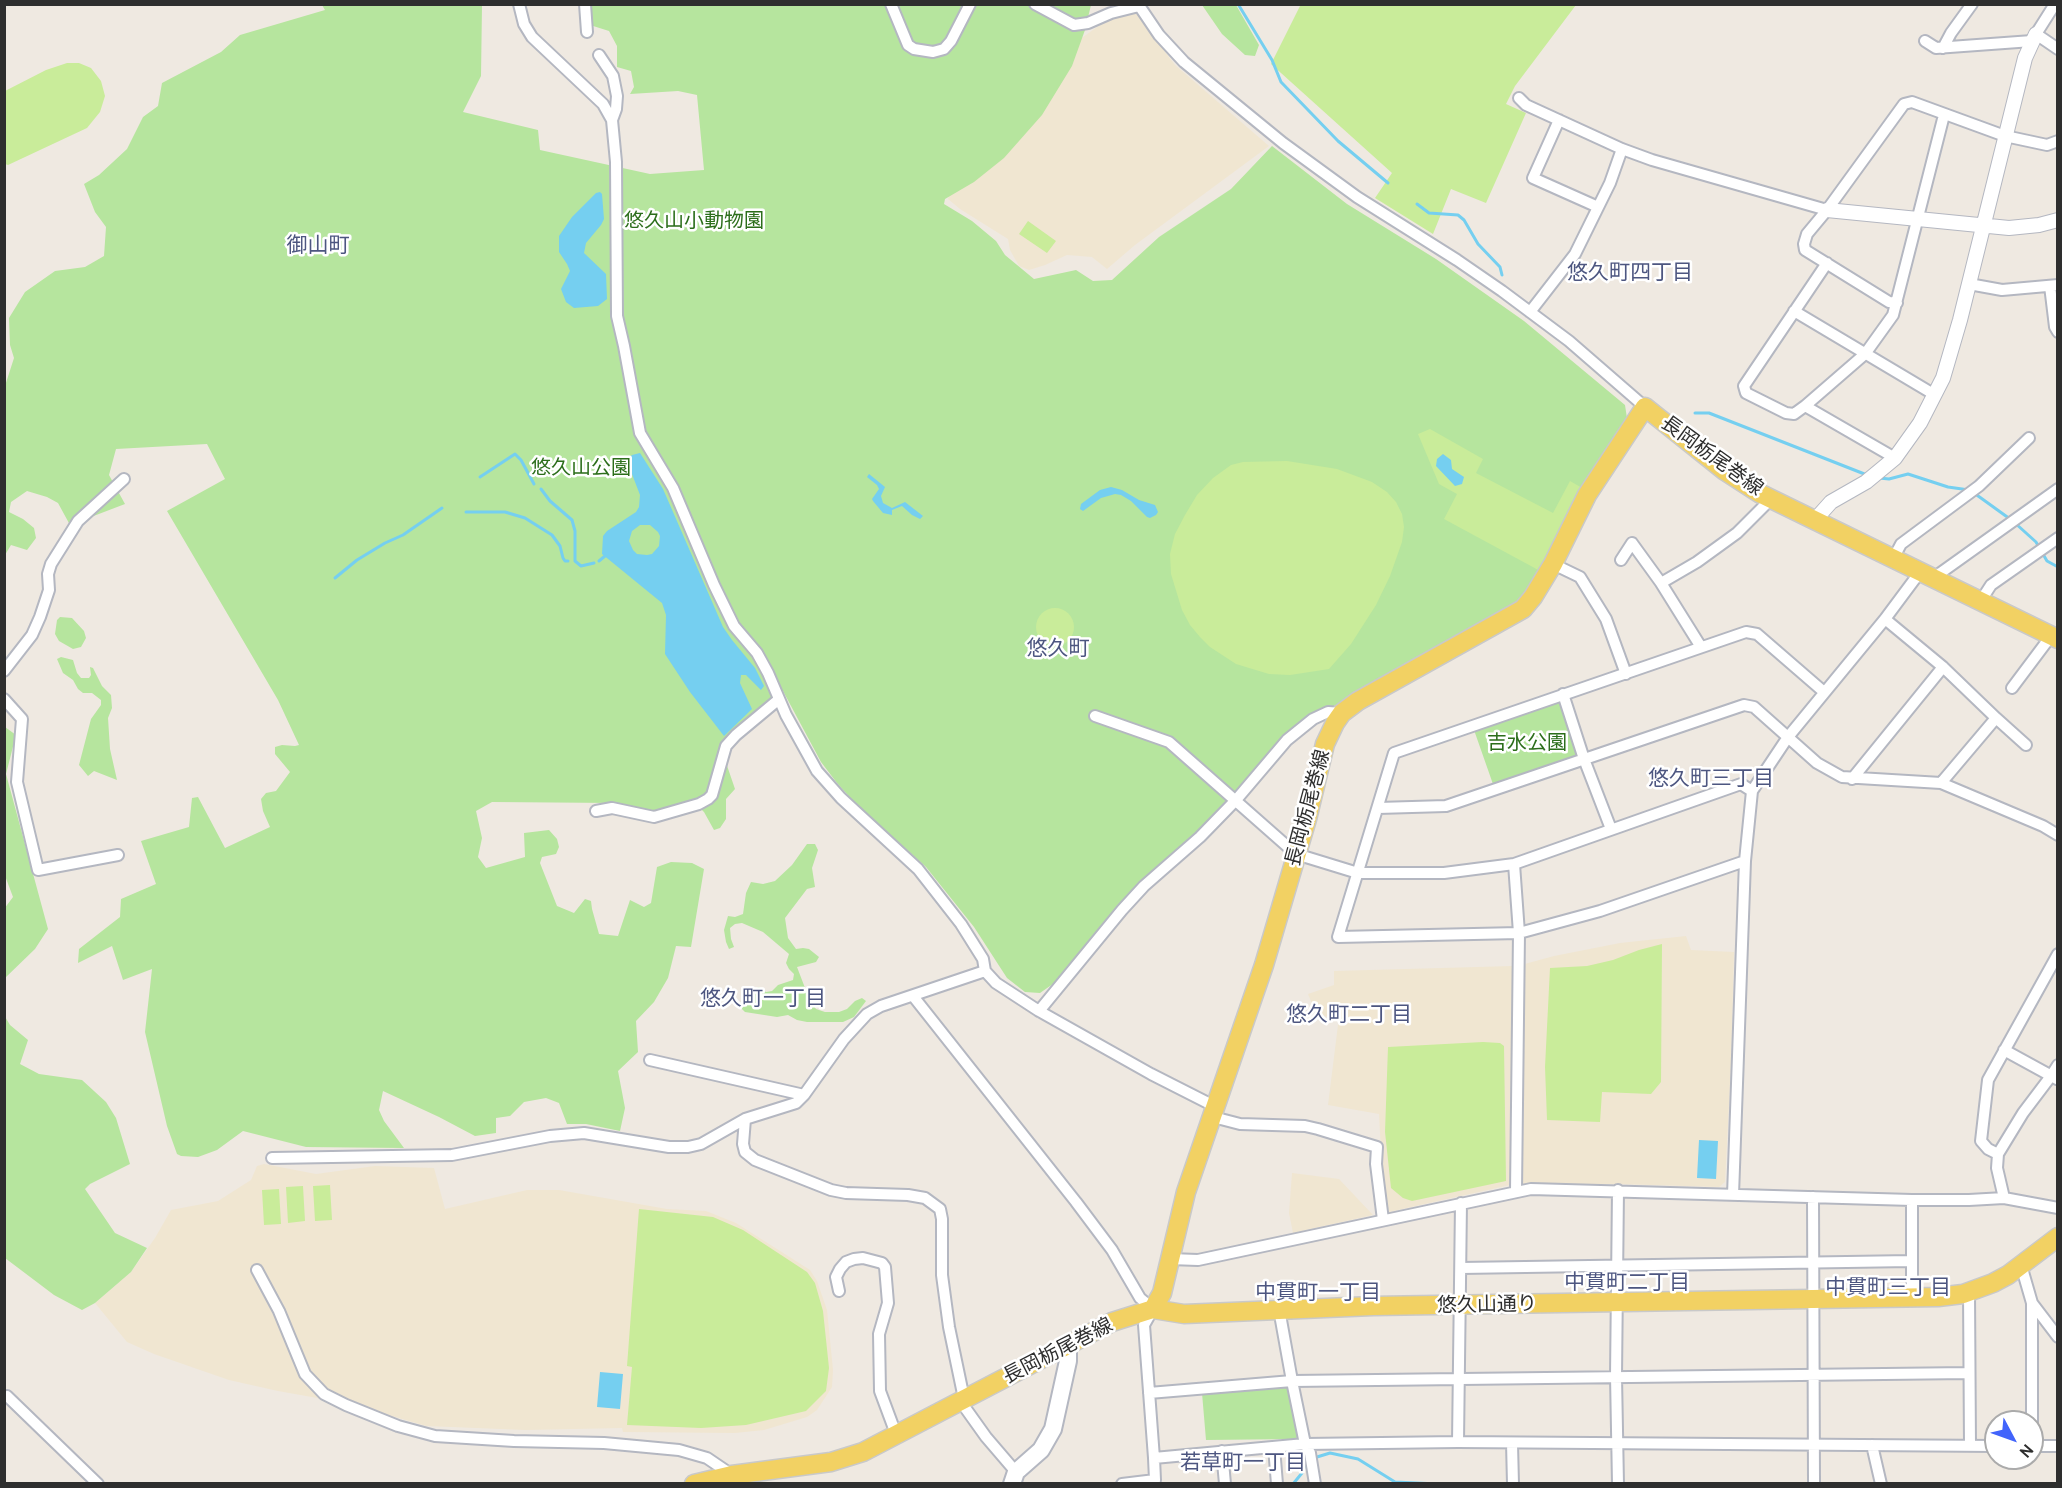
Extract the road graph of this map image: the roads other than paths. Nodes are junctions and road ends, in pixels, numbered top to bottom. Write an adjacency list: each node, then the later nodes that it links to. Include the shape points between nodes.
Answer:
1 (519, 4): 17 (street, via 532,37 603,104)
2 (585, 4): 9 (street)
3 (891, 4): 4 (street, via 908,45 933,52 944,49 951,41)
4 (970, 4)
5 (1035, 4): 8 (street, via 1074,25)
6 (1972, 4): 12 (street)
7 (2055, 4): 10 (street)
8 (1138, 5): 32 (street, via 1184,62 1283,143)
9 (587, 32)
10 (2034, 38): 12 (street); 13 (street); 19 (street)
11 (1925, 41): 12 (street)
12 (1943, 48)
13 (2058, 49)
14 (599, 55): 17 (street, via 613,76 617,96)
15 (1519, 98): 18 (street)
16 (1944, 115): 19 (street); 23 (street, via 1912,102 1904,104); 24 (street)
17 (612, 120): 61 (street, via 617,316 640,433 673,488 734,626 757,653)
18 (1559, 120): 21 (street); 22 (street, via 1533,178)
19 (2005, 136): 20 (street, via 2047,145); 26 (street)
20 (2058, 141)
21 (1622, 149): 22 (street); 23 (street)
22 (1598, 207): 32 (street, via 1575,254)
23 (1827, 210): 24 (street); 27 (street, via 1807,234 1804,244 1805,250)
24 (1918, 219): 26 (street); 30 (street)
25 (2058, 220): 26 (street, via 2009,228)
26 (1983, 225): 28 (street)
27 (1827, 263): 30 (street); 31 (street)
28 (1969, 284): 29 (street, via 2002,290); 35 (street, via 1949,360)
29 (2054, 285): 33 (street)
30 (1897, 303): 34 (street)
31 (1794, 311): 34 (street); 36 (street, via 1744,386 1750,395 1786,413 1794,414)
32 (1530, 312): 37 (street)
33 (2058, 333)
34 (1865, 354): 35 (street); 36 (street)
35 (1935, 394): 39 (street)
36 (1805, 406): 39 (street)
37 (1645, 407): 42 (main road, 長岡栃尾巻線, via 1725,471); 47 (main road, 長岡栃尾巻線, via 1587,495)
38 (2029, 438): 45 (street, via 1979,486 1901,544)
39 (1895, 458): 43 (street, via 1866,482 1831,502)
40 (124, 479): 55 (street, via 78,521 51,564 49,590 40,617 32,635)
41 (2058, 489): 48 (street)
42 (1771, 499): 43 (main road, 長岡栃尾巻線); 49 (street, via 1737,533)
43 (1815, 521): 45 (main road, 長岡栃尾巻線)
44 (2058, 538): 50 (street, via 1991,585)
45 (1893, 559): 48 (main road, 長岡栃尾巻線)
46 (1621, 560): 49 (street, via 1632,543)
47 (1553, 564): 56 (street, via 1580,578 1606,619); 62 (main road, 長岡栃尾巻線, via 1523,609)
48 (1926, 576): 50 (main road, 長岡栃尾巻線); 51 (street)
49 (1660, 583): 53 (street)
50 (1980, 602): 52 (main road, 長岡栃尾巻線)
51 (1885, 619): 54 (street); 58 (street)
52 (2054, 638): 57 (street)
53 (1701, 647): 56 (street); 58 (street, via 1746,632 1757,634)
54 (1942, 667): 64 (street); 68 (street)
55 (4, 671)
56 (1626, 674): 59 (street)
57 (2012, 688)
58 (1824, 692): 65 (street)
59 (1563, 694): 67 (street); 72 (street, via 1394,753)
60 (4, 699): 77 (street, via 22,719 16,782 38,870)
61 (778, 700): 73 (street, via 726,746 708,799 654,817 612,808); 83 (street, via 817,771 918,869 976,945)
62 (1342, 713): 71 (street, via 1328,712 1298,729); 76 (main road, 長岡栃尾巻線, via 1325,744)
63 (1095, 716): 71 (street, via 1169,742)
64 (1996, 718): 66 (street); 69 (street)
65 (1788, 737): 67 (street, via 1754,707 1744,705); 68 (street, via 1822,767); 70 (street)
66 (2026, 745)
67 (1584, 759): 72 (street, via 1446,807); 74 (street)
68 (1852, 779): 69 (street)
69 (1941, 783): 75 (street)
70 (1752, 791): 74 (street, via 1741,784); 78 (street)
71 (1236, 800): 76 (street); 85 (street, via 1144,886)
72 (1378, 808): 80 (street)
73 (596, 811)
74 (1611, 829): 79 (street)
75 (2058, 835)
76 (1296, 854): 80 (street); 91 (main road, 長岡栃尾巻線)
77 (118, 855)
78 (1744, 861): 81 (street, via 1600,911); 97 (street)
79 (1514, 864): 80 (street, via 1444,873); 81 (street)
80 (1358, 873): 81 (street, via 1338,937)
81 (1519, 933): 96 (street)
82 (2058, 954): 86 (street)
83 (985, 971): 84 (street); 85 (street, via 996,983)
84 (913, 996): 90 (street, via 867,1014); 119 (street, via 1076,1202 1112,1250 1140,1298)
85 (1039, 1011): 91 (street)
86 (2004, 1050): 89 (street); 93 (street, via 1988,1080 1981,1137 1988,1149)
87 (650, 1060): 90 (street)
88 (2058, 1065): 89 (street)
89 (2054, 1078): 93 (street, via 2023,1113)
90 (804, 1095): 92 (street, via 785,1108)
91 (1215, 1112): 103 (street, via 1240,1124 1305,1126 1377,1147); 105 (main road, 長岡栃尾巻線, via 1186,1192)
92 (745, 1119): 94 (street, via 701,1144 688,1147 584,1132 452,1155); 130 (street, via 742,1144 755,1160 831,1190 908,1195 925,1198 940,1209 942,1275 963,1394)
93 (1998, 1154): 99 (street)
94 (272, 1158)
95 (1618, 1190): 96 (street); 97 (street); 108 (street)
96 (1516, 1191): 101 (street)
97 (1732, 1195): 98 (street)
98 (1813, 1197): 100 (street); 106 (street)
99 (2004, 1198): 100 (street); 102 (street)
100 (1912, 1200): 107 (street)
101 (1461, 1203): 103 (street); 110 (street)
102 (2058, 1208)
103 (1383, 1220): 105 (street, via 1198,1260)
104 (2055, 1245): 109 (main road, 悠久山通り)
105 (1170, 1259): 119 (main road, 長岡栃尾巻線, via 1162,1293)
106 (1814, 1261): 107 (street); 108 (street); 115 (street)
107 (1911, 1261): 114 (street)
108 (1618, 1264): 110 (street); 116 (street)
109 (2021, 1265): 113 (main road, 悠久山通り, via 2001,1279); 117 (street)
110 (1461, 1268): 118 (street)
111 (256, 1270): 144 (street, via 279,1311 305,1374 324,1394 346,1405 435,1436 679,1450 707,1458)
112 (839, 1291): 132 (street, via 836,1277 846,1262 862,1258 885,1267 888,1303 879,1334 880,1391)
113 (1969, 1292): 114 (main road, 悠久山通り); 123 (street)
114 (1912, 1298): 115 (main road, 悠久山通り)
115 (1814, 1300): 116 (main road, 悠久山通り); 124 (street)
116 (1618, 1302): 118 (main road, 悠久山通り); 125 (street)
117 (2031, 1303): 121 (street); 131 (street)
118 (1460, 1305): 120 (main road, 悠久山通り); 126 (street)
119 (1153, 1309): 120 (main road, 悠久山通り, via 1184,1314); 122 (main road, 長岡栃尾巻線, via 1112,1322); 128 (street, via 1144,1325)
120 (1279, 1309): 127 (street)
121 (2058, 1337)
122 (1068, 1345): 130 (main road, 長岡栃尾巻線); 146 (main road, via 1053,1429 1041,1450)
123 (1968, 1373): 124 (street); 138 (street)
124 (1813, 1375): 125 (street); 136 (street)
125 (1616, 1377): 126 (street); 135 (street)
126 (1459, 1380): 127 (street); 133 (street)
127 (1292, 1381): 128 (street); 141 (street)
128 (1149, 1393): 143 (street)
129 (7, 1396): 148 (street)
130 (961, 1401): 132 (main road, 長岡栃尾巻線); 146 (street)
131 (2032, 1410)
132 (896, 1434): 145 (main road, 長岡栃尾巻線, via 846,1458)
133 (1458, 1442): 134 (street); 141 (street)
134 (1512, 1443): 135 (street); 154 (street)
135 (1618, 1444): 136 (street); 155 (street)
136 (1814, 1445): 137 (street); 156 (street)
137 (1872, 1445): 138 (street); 157 (street)
138 (1970, 1446): 139 (street)
139 (1984, 1446)
140 (1274, 1447): 141 (street); 142 (street); 152 (street)
141 (1308, 1449): 153 (street)
142 (1222, 1451): 143 (street); 151 (street)
143 (1154, 1458): 147 (street)
144 (732, 1475): 145 (main road, 長岡栃尾巻線); 149 (main road, 長岡栃尾巻線)
145 (767, 1477)
146 (1014, 1478)
147 (1155, 1482): 150 (street)
148 (98, 1484)
149 (694, 1484)
150 (1122, 1484)
151 (1225, 1484)
152 (1277, 1484)
153 (1315, 1484)
154 (1513, 1484)
155 (1618, 1484)
156 (1814, 1484)
157 (1881, 1484)

